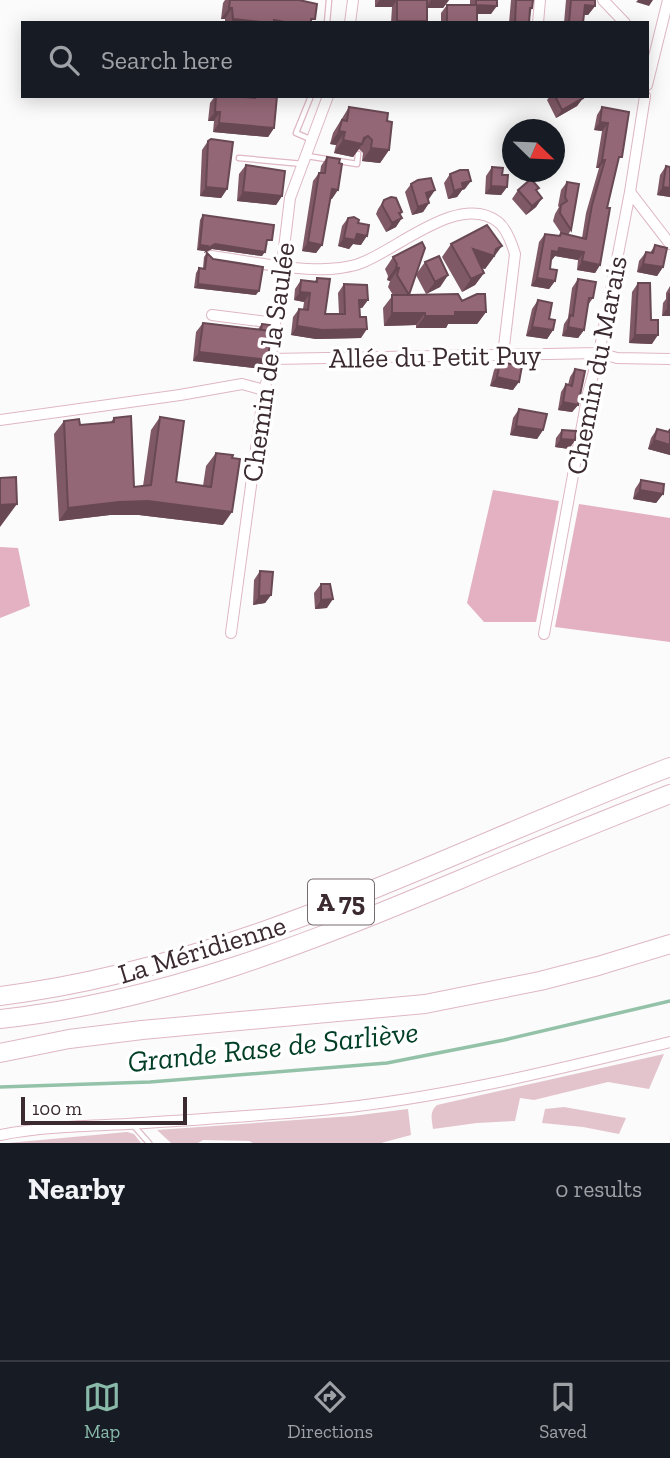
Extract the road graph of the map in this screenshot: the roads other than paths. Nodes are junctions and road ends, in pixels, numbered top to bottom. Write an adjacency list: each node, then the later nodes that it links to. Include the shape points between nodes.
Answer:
1 (329, 0): 6 (lane)
2 (353, 0): 7 (street)
3 (540, 0): 8 (street)
4 (603, 0): 9 (street)
5 (668, 0): 10 (street)
6 (327, 21)
7 (350, 21)
8 (538, 21)
9 (623, 21)
10 (652, 45): 11 (street)
11 (649, 69)
12 (309, 98): 15 (lane, via 296,133)
13 (327, 98): 15 (street, Chemin de la Saulée)
14 (645, 98): 19 (street, Chemin du Marais)
15 (311, 140): 18 (street, Chemin de la Saulée)
16 (358, 154): 18 (lane, via 357,164)
17 (239, 159): 18 (lane)
18 (305, 160): 22 (street, Chemin de la Saulée, via 290,198)
19 (630, 192): 20 (street); 25 (street, Chemin du Marais)
20 (670, 244)
21 (211, 256): 22 (street)
22 (283, 265): 24 (street, Chemin de la Saulée); 26 (street, via 337,268 360,264 445,219 466,213 482,215 498,222 515,254)
23 (212, 316): 24 (street)
24 (275, 323): 27 (street, Chemin de la Saulée)
25 (600, 353): 26 (street, Allée du Petit Puy); 28 (street, Allée du Petit Puy, via 617,358); 32 (street, Chemin du Marais, via 588,393)
26 (503, 355): 27 (street, Allée du Petit Puy)
27 (271, 359): 29 (street, Chemin de la Saulée)
28 (670, 359)
29 (264, 390): 30 (street, via 242,384); 31 (street, Chemin de la Saulée)
30 (0, 420)
31 (231, 633)
32 (544, 634)
33 (670, 768): 36 (highway, La Méridienne / A 75, via 238,942 84,984)
34 (670, 794): 37 (highway, La Méridienne / A 75, via 295,947 121,1000)
35 (670, 944): 38 (highway, via 540,981 425,1004)
36 (0, 996)
37 (0, 1019)
38 (69, 1039): 39 (highway); 41 (highway)
39 (0, 1041)
40 (670, 1042): 42 (street, via 468,1089 383,1103)
41 (0, 1053)
42 (132, 1124): 43 (street); 44 (lane)
43 (0, 1135)
44 (149, 1143)

